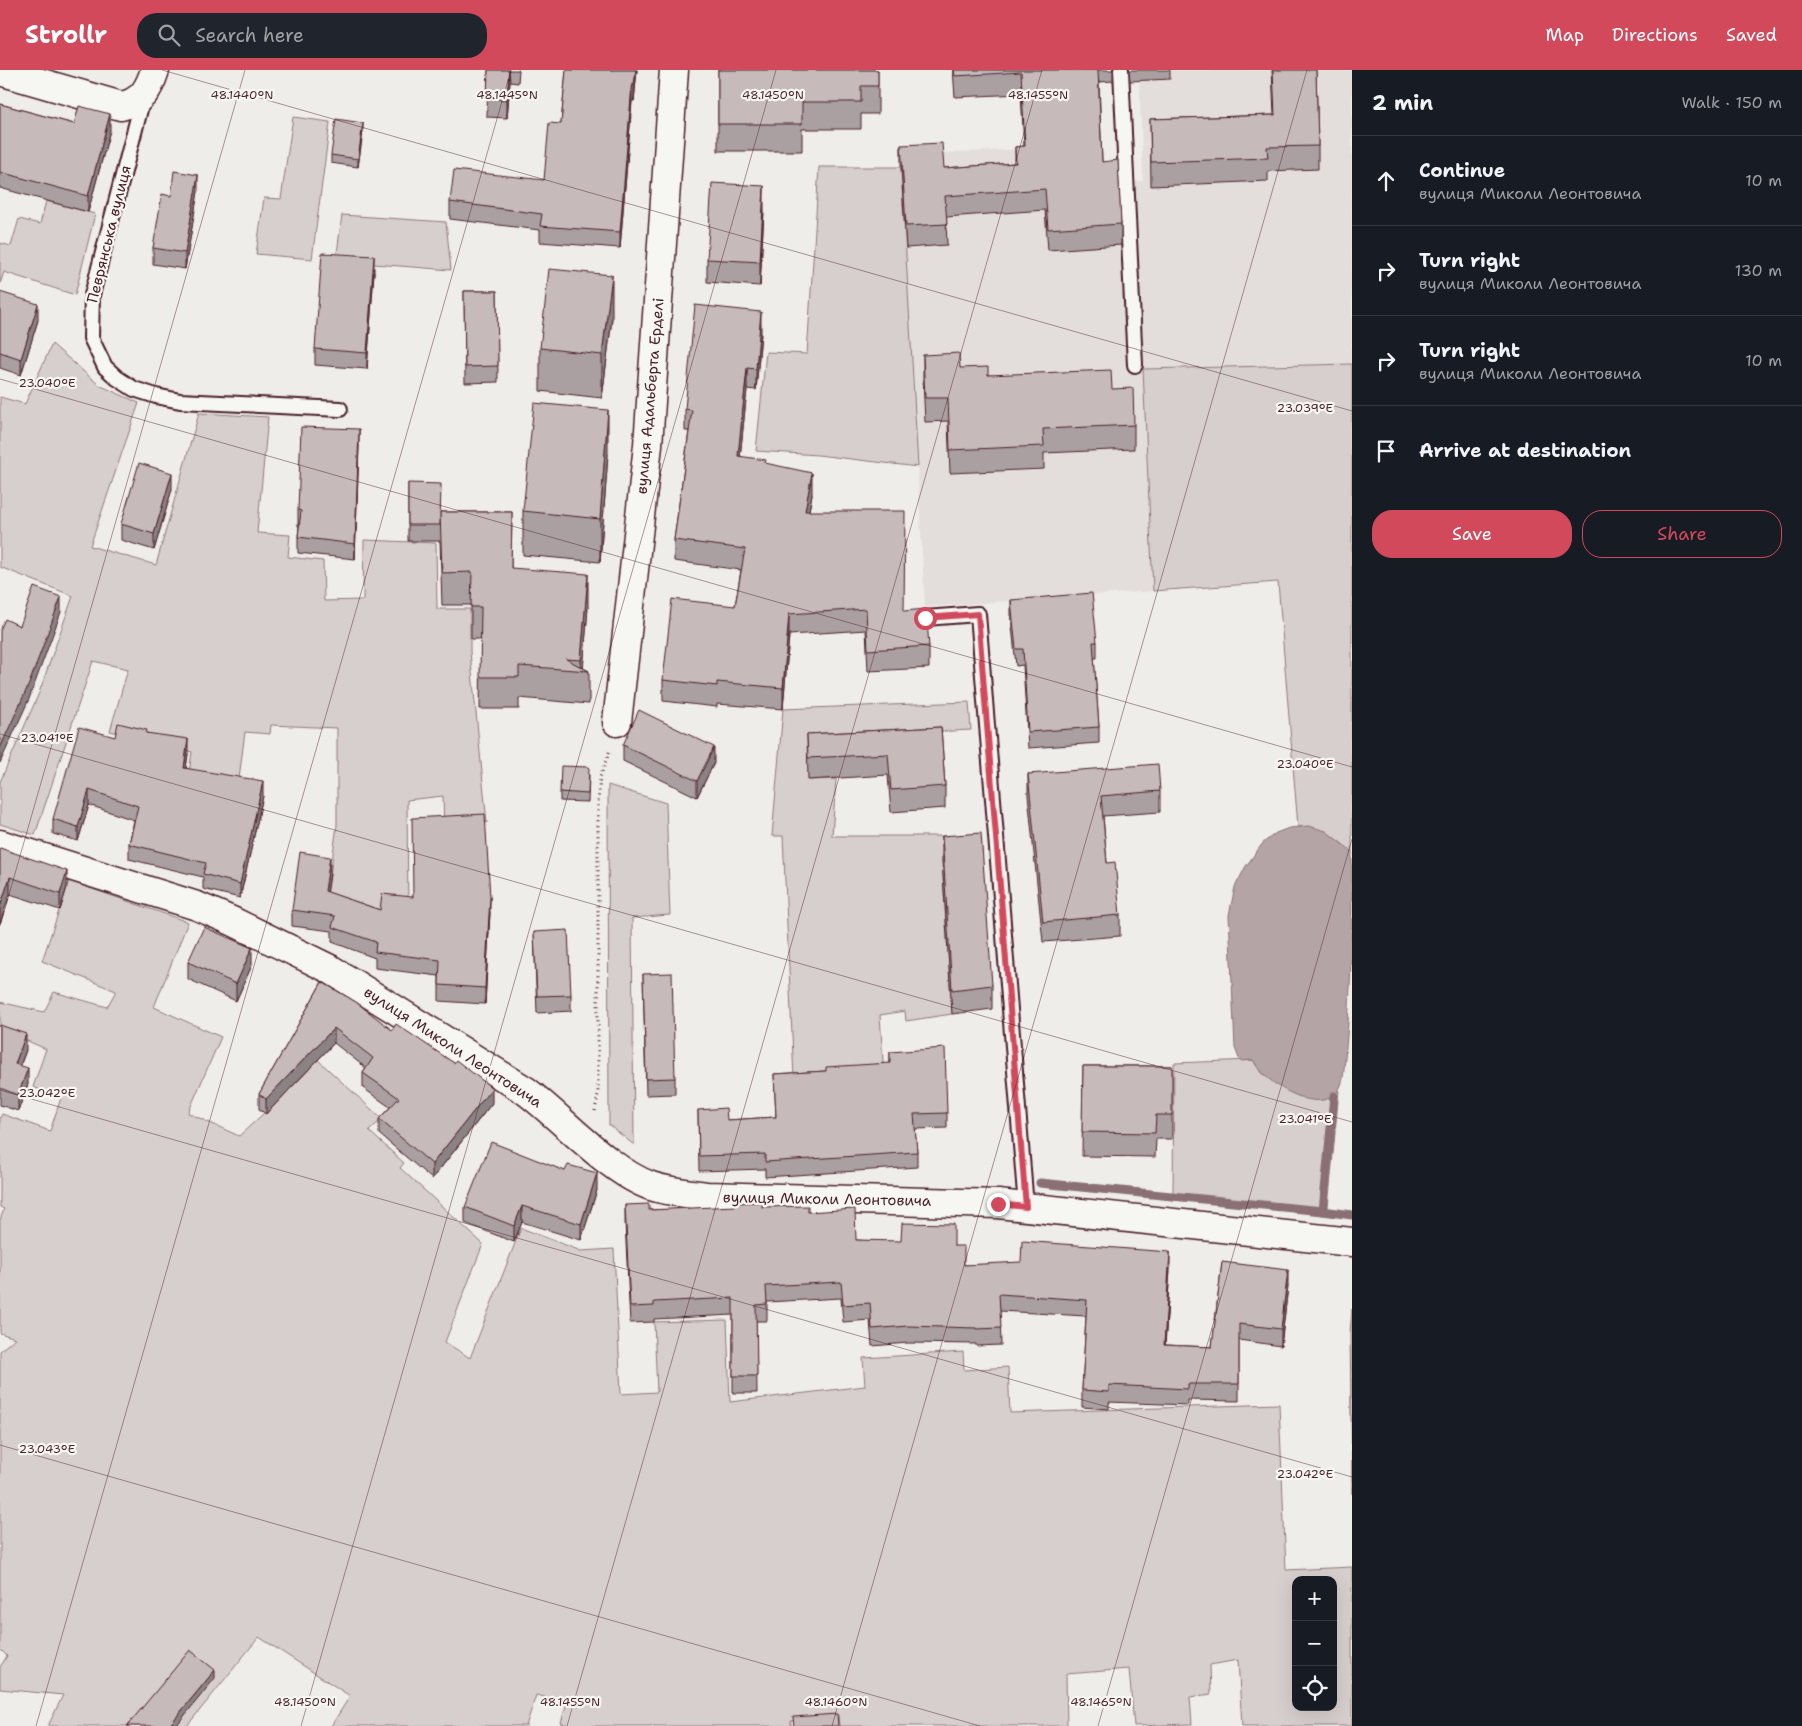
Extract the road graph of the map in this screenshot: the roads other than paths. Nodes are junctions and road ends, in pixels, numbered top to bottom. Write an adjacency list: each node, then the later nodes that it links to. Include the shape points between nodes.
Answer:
1 (155, 70): 5 (street, Певрянська вулиця)
2 (674, 70): 9 (street, вулиця Адальберта Ерделі, via 648,445)
3 (1121, 70): 6 (lane)
4 (0, 71): 5 (street, via 121,106 133,104)
5 (144, 95): 7 (lane, Певрянська вулиця, via 92,294 90,338 105,367 134,388 180,401)
6 (1134, 365)
7 (340, 409)
8 (925, 618): 11 (lane, via 978,614)
9 (617, 722)
10 (0, 844): 11 (street, вулиця Миколи Леонтовича, via 197,906 273,940 372,994 526,1091 628,1175 650,1185 707,1196 962,1202)
11 (1026, 1207): 12 (street, вулиця Миколи Леонтовича)
12 (1352, 1242)

